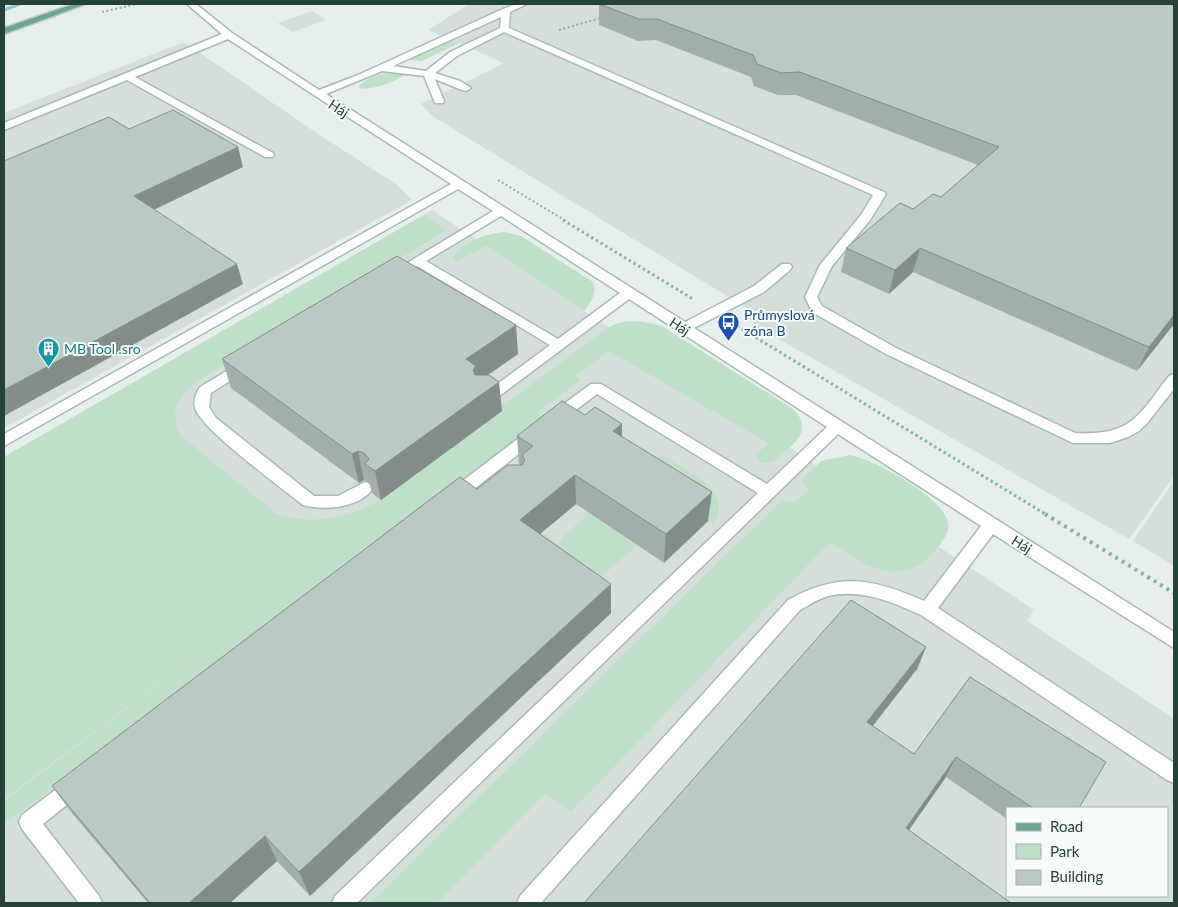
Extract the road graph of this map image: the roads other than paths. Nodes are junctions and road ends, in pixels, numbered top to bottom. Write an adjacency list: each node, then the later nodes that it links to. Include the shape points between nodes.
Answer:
1 (82, 4): 6 (main road)
2 (191, 4): 7 (street, Háj)
3 (523, 4): 4 (street)
4 (506, 11): 5 (street); 8 (street)
5 (504, 29): 9 (street, via 468,47); 25 (street, via 880,194 866,217 826,265 812,296 817,309 891,351 1072,438 1113,438 1134,428)
6 (4, 31)
7 (229, 35): 10 (street); 12 (street, Háj)
8 (381, 69): 9 (street); 12 (street)
9 (428, 74): 11 (street); 13 (street)
10 (128, 76): 14 (street); 15 (street)
11 (466, 88)
12 (318, 94): 16 (street, Háj)
13 (439, 101)
14 (4, 127)
15 (268, 155)
16 (459, 184): 17 (street, Háj); 28 (street)
17 (501, 211): 18 (street); 21 (street, Háj)
18 (417, 261): 20 (street); 23 (street)
19 (786, 267): 22 (street, via 759,289)
20 (383, 282)
21 (629, 293): 22 (street, Háj); 23 (street)
22 (684, 328): 27 (street, Háj)
23 (559, 345): 26 (street)
24 (254, 359): 29 (street, via 205,390 201,406 203,413 309,501 340,502)
25 (1174, 379)
26 (485, 400)
27 (837, 426): 30 (street); 32 (street, Háj)
28 (4, 441)
29 (365, 488)
30 (768, 492): 31 (street, via 596,387 550,422 496,474); 38 (street)
31 (441, 506)
32 (991, 525): 33 (street); 34 (street, Háj)
33 (927, 610): 36 (street); 39 (street, via 883,592 849,587 830,589 794,605)
34 (1174, 641)
35 (92, 773): 37 (street, via 29,822)
36 (1174, 774)
37 (92, 903)
38 (342, 903)
39 (527, 903)

